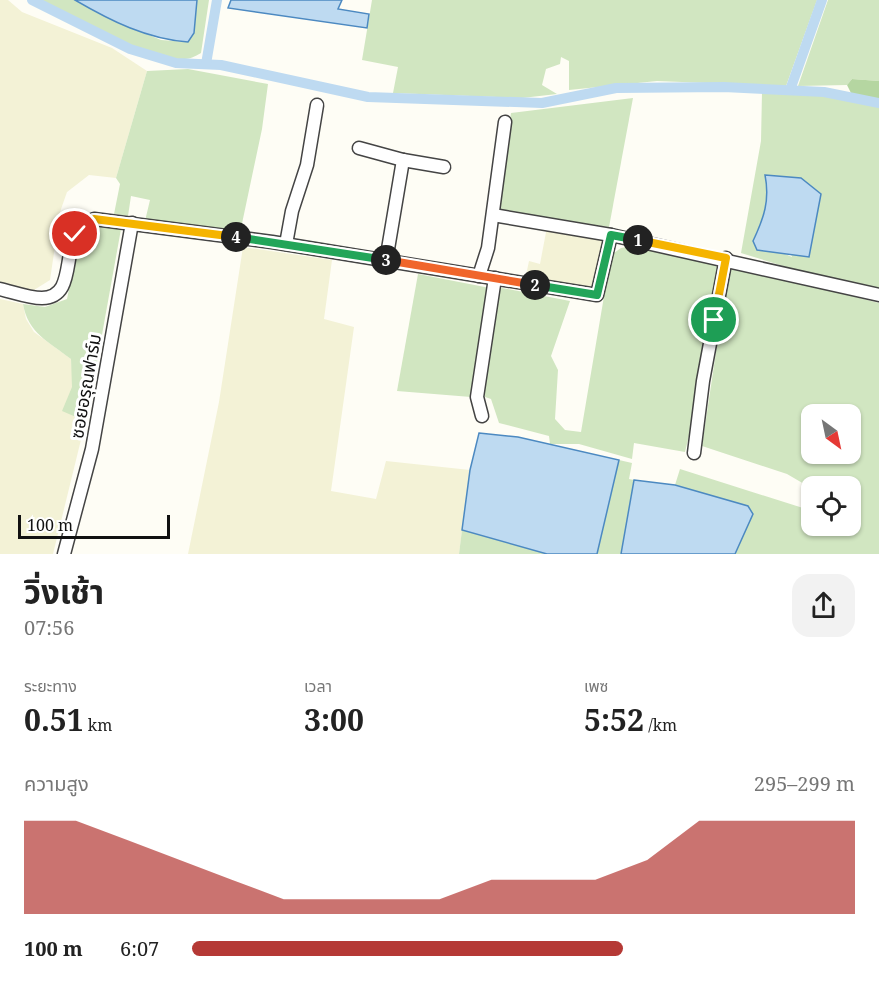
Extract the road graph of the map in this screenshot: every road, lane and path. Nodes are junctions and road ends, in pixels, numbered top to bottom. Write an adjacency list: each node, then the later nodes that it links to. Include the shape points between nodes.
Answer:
1 (317, 105): 9 (street, via 307,165)
2 (505, 122): 6 (street)
3 (359, 148): 4 (street)
4 (403, 160): 5 (street); 11 (street)
5 (444, 167)
6 (493, 215): 8 (street); 12 (street)
7 (132, 223): 9 (street); 14 (street, via 94,219 83,223 75,234 63,288 56,294 42,298); 18 (street, ซอยอรุณฟาร์ม, via 92,449)
8 (611, 235): 10 (street); 13 (street, via 597,295)
9 (286, 244): 11 (street)
10 (726, 258): 15 (street); 17 (street)
11 (386, 261): 12 (street)
12 (479, 276): 13 (street)
13 (495, 278): 16 (street, via 477,398)
14 (0, 289)
15 (879, 295)
16 (482, 417)
17 (694, 453)
18 (64, 554)

